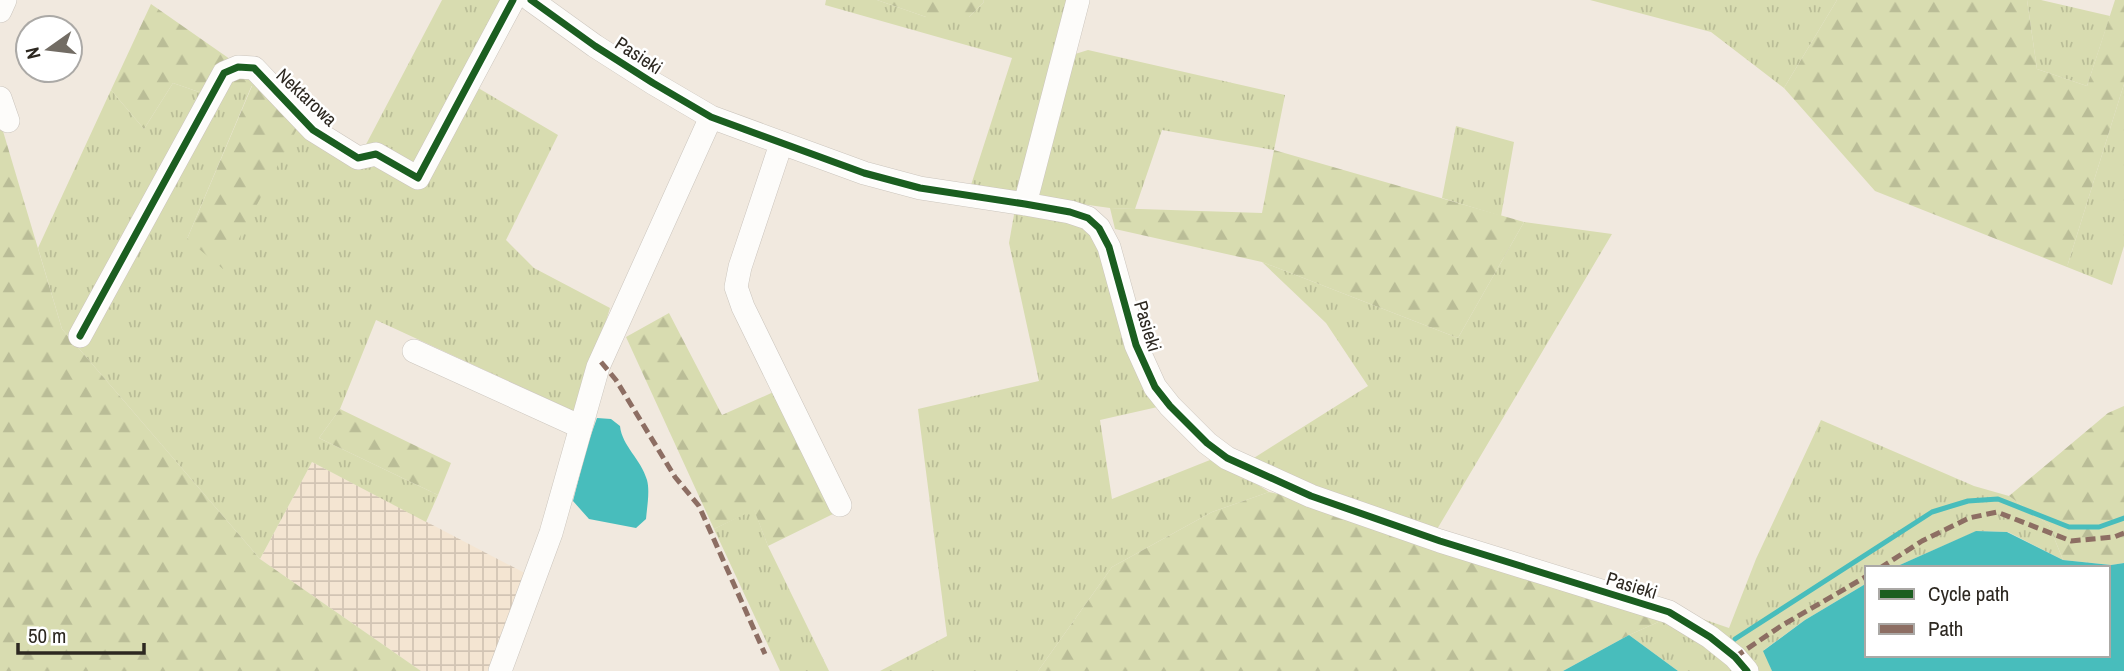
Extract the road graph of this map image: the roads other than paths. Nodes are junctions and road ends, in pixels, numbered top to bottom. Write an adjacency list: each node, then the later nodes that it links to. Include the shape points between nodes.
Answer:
1 (5, 0): 5 (street)
2 (513, 0): 11 (street, Nektarowa, via 418,178 376,154 358,158 313,130 254,68 238,67 224,73)
3 (531, 0): 7 (street, Pasieki, via 641,76)
4 (1078, 0): 10 (street)
5 (0, 11)
6 (0, 98): 8 (street)
7 (711, 117): 9 (street, Pasieki); 13 (street, via 598,367)
8 (8, 121)
9 (780, 144): 10 (street, Pasieki, via 920,188); 14 (street, via 736,286)
10 (1025, 204): 16 (street, Pasieki, via 1070,212 1099,228 1109,247 1136,345 1155,387 1227,458 1311,496 1440,541 1669,612 1710,637)
11 (80, 336)
12 (414, 351): 13 (street)
13 (581, 427): 15 (street, via 551,533)
14 (839, 505)
15 (500, 671)
16 (1747, 671)

